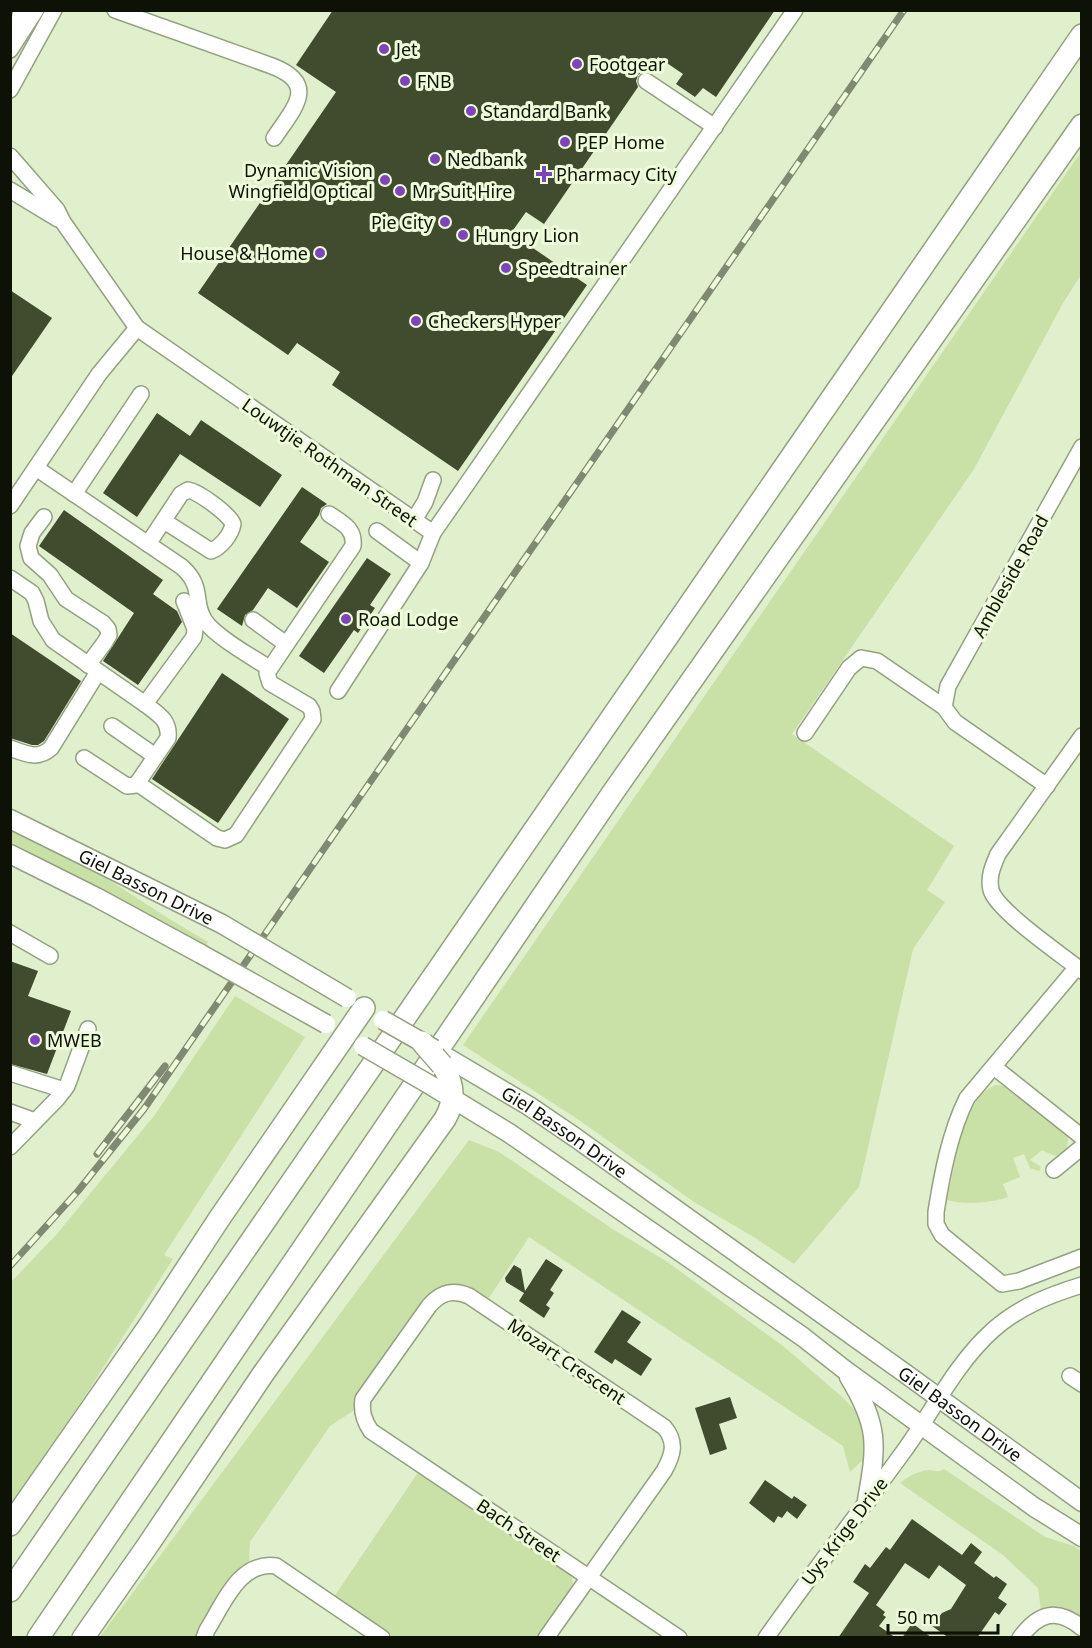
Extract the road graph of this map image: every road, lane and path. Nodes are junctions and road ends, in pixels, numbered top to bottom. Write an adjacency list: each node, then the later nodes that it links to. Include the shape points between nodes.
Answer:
1 (21, 10): 9 (street)
2 (36, 10): 9 (street)
3 (54, 10): 7 (street)
4 (68, 10): 7 (street)
5 (115, 10): 15 (street, via 283,70 293,78 299,86 297,105)
6 (795, 10): 13 (street, Louwtjie Rothman Street)
7 (45, 27): 11 (street)
8 (1082, 35): 83 (highway)
9 (12, 48)
10 (646, 81): 13 (street)
11 (10, 90)
12 (1082, 126): 18 (highway)
13 (715, 127): 32 (street, Louwtjie Rothman Street)
14 (1082, 131): 18 (highway)
15 (274, 138)
16 (10, 156): 19 (street, Louwtjie Rothman Street)
17 (10, 190): 19 (street, Louwtjie Rothman Street)
18 (1022, 212): 85 (highway, via 614,791)
19 (63, 222): 20 (street, Louwtjie Rothman Street)
20 (137, 328): 23 (street, via 99,374); 29 (street, Louwtjie Rothman Street)
21 (141, 394): 25 (street)
22 (1082, 447): 43 (street, Ambleside Road, via 948,686)
23 (36, 468): 25 (street); 26 (street)
24 (433, 480): 29 (street)
25 (74, 494): 33 (street)
26 (10, 506)
27 (329, 514): 38 (street, via 349,527 353,546)
28 (44, 517): 39 (street, via 32,533 28,546 31,558 50,575 66,599 108,629 109,635)
29 (414, 520): 32 (street, Louwtjie Rothman Street)
30 (164, 521): 30 (street, via 181,494 192,490 233,524 221,544 211,551); 33 (street)
31 (377, 531): 34 (street)
32 (433, 533): 34 (street)
33 (148, 544): 40 (street, via 189,574 209,625)
34 (421, 562): 41 (street)
35 (10, 578): 39 (street, via 32,593 53,640)
36 (184, 601): 42 (street, via 195,628 194,637)
37 (253, 620): 38 (street)
38 (286, 644): 40 (street)
39 (93, 668): 42 (street); 47 (street, via 51,748 42,755 30,755)
40 (269, 668): 50 (street, via 270,683 309,706 313,719 236,835 225,840 217,838)
41 (338, 692)
42 (145, 705): 48 (street, via 163,717 168,729 168,738)
43 (944, 707): 45 (street, via 877,661 861,658 849,668); 51 (street, via 955,722)
44 (111, 726): 48 (street)
45 (805, 733)
46 (1082, 736): 51 (street)
47 (10, 748)
48 (155, 756): 50 (street)
49 (84, 758): 50 (street, via 127,786)
50 (137, 783)
51 (1047, 786): 56 (street, via 998,854 990,873 992,891 1004,909)
52 (10, 819): 57 (main road, Giel Basson Drive, bridge, via 222,924)
53 (10, 854): 59 (main road, Giel Basson Drive, bridge, via 96,897)
54 (10, 933): 55 (street)
55 (50, 956)
56 (1079, 969): 62 (street)
57 (356, 1003): 59 (highway); 60 (main road, Giel Basson Drive, bridge)
58 (88, 1029): 64 (street)
59 (344, 1035): 65 (main road, Giel Basson Drive, bridge); 80 (highway)
60 (422, 1042): 61 (highway, bridge)
61 (445, 1061): 65 (highway); 75 (main road, Giel Basson Drive, via 538,1112)
62 (994, 1066): 68 (street); 72 (street, via 958,1115 936,1224 942,1235 1002,1284)
63 (10, 1073): 64 (street)
64 (63, 1090): 67 (street)
65 (453, 1099): 74 (main road, Giel Basson Drive, via 518,1139); 86 (highway, via 445,1119 276,1355)
66 (10, 1112): 67 (street)
67 (35, 1121): 69 (street)
68 (1082, 1137)
69 (10, 1147)
70 (1082, 1147): 71 (street)
71 (1054, 1170)
72 (1082, 1257)
73 (1082, 1285): 75 (street, Uys Krige Drive, via 1033,1302 998,1326 973,1352)
74 (845, 1370): 77 (main road, Giel Basson Drive); 78 (main road, via 873,1427 874,1458)
75 (939, 1399): 77 (street, Uys Krige Drive); 79 (main road, Giel Basson Drive)
76 (364, 1418): 82 (street, Bach Street, via 371,1431); 82 (street, Mozart Crescent, via 363,1400 436,1298 453,1291 469,1296 664,1426 670,1433 672,1456)
77 (921, 1425): 78 (street, Uys Krige Drive); 81 (main road, Giel Basson Drive)
78 (867, 1500): 91 (street, Uys Krige Drive)
79 (1082, 1502)
80 (10, 1525)
81 (1082, 1538)
82 (588, 1577): 89 (street); 90 (street, Bach Street)
83 (10, 1591)
84 (1082, 1628): 92 (street, via 1065,1617 1042,1617 1028,1626)
85 (38, 1638)
86 (83, 1638)
87 (204, 1638): 88 (street, via 238,1581 255,1567 265,1565 276,1566)
88 (382, 1638)
89 (546, 1638)
90 (679, 1638)
91 (766, 1638)
92 (1020, 1638)

